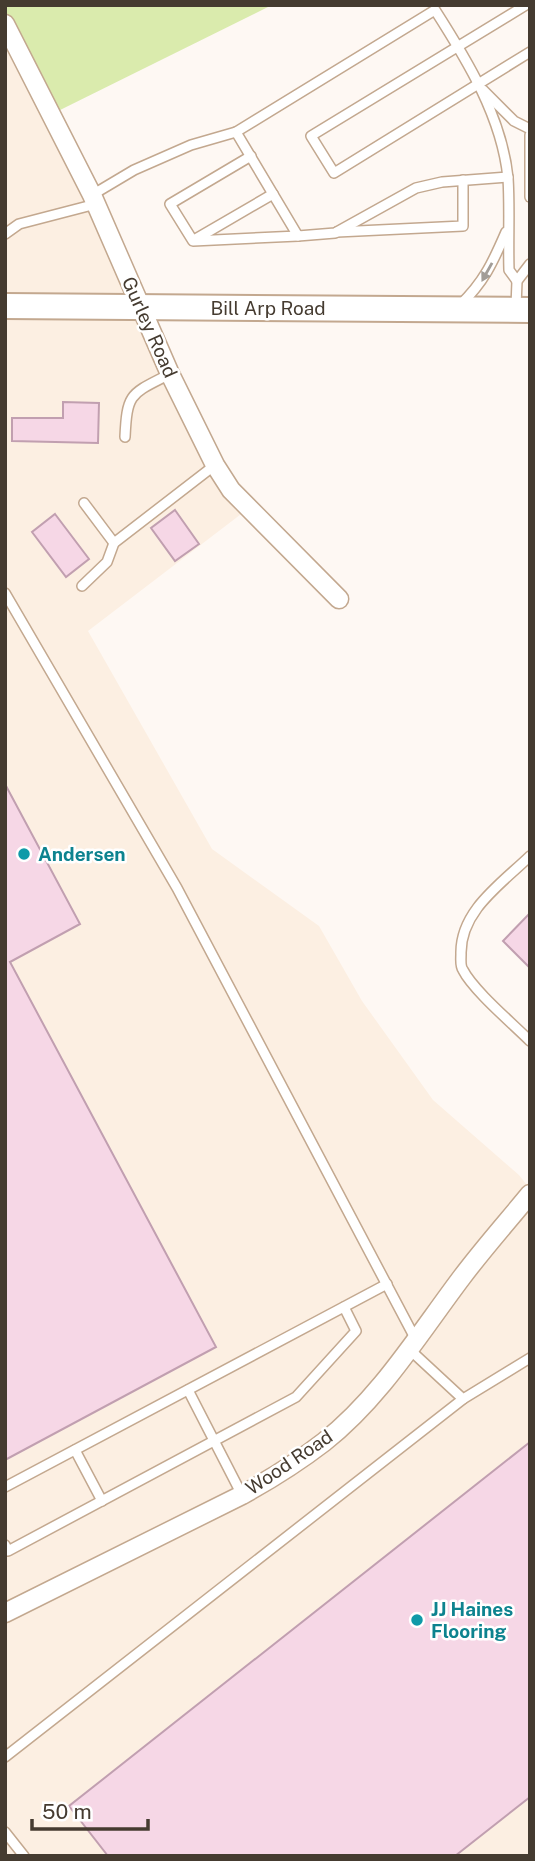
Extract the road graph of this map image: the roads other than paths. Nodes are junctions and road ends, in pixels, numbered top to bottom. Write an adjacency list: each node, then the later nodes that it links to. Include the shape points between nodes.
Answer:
1 (526, 5): 4 (lane)
2 (439, 7): 4 (lane); 8 (lane)
3 (8, 33): 16 (street, Gurley Road)
4 (459, 48): 6 (lane); 6 (lane, via 311,136 334,173)
5 (530, 52): 6 (lane)
6 (477, 83): 7 (lane, via 514,121); 12 (lane, via 499,135)
7 (530, 129)
8 (236, 132): 10 (lane); 16 (lane, via 145,165)
9 (530, 135): 11 (lane)
10 (251, 156): 14 (lane); 21 (lane, via 170,204)
11 (530, 174): 15 (lane)
12 (508, 177): 13 (lane); 17 (lane)
13 (463, 180): 18 (lane, via 416,188); 18 (lane, via 463,226)
14 (273, 194): 20 (lane); 21 (lane)
15 (530, 197)
16 (94, 200): 19 (lane, via 19,224); 25 (street, Gurley Road)
17 (508, 227): 23 (lane, via 509,270); 26 (lane, one-way to 26, via 484,278)
18 (335, 233): 20 (lane)
19 (5, 234)
20 (298, 236): 21 (lane)
21 (192, 241)
22 (530, 264): 23 (lane)
23 (517, 281): 27 (lane)
24 (5, 306): 25 (main road, Bill Arp Road)
25 (141, 307): 26 (main road, Bill Arp Road); 28 (street, Gurley Road)
26 (455, 310): 27 (main road, Bill Arp Road)
27 (523, 310)
28 (170, 374): 29 (lane, via 133,396 126,407); 30 (street, Gurley Road)
29 (125, 437)
30 (215, 466): 32 (lane); 35 (street, Gurley Road, via 231,490)
31 (84, 503): 32 (lane)
32 (114, 543): 33 (lane, via 107,562)
33 (82, 586)
34 (5, 593): 39 (lane, via 177,887)
35 (339, 599)
36 (530, 856): 37 (lane, via 470,915 461,950 461,968 470,980)
37 (530, 1041)
38 (530, 1194): 41 (street, Wood Road)
39 (387, 1284): 40 (lane); 41 (lane)
40 (344, 1307): 43 (lane); 45 (lane, via 356,1331 296,1397)
41 (413, 1345): 44 (lane); 48 (street, Wood Road, via 325,1441)
42 (530, 1358): 44 (lane)
43 (188, 1390): 45 (lane); 46 (lane)
44 (463, 1399): 52 (lane)
45 (214, 1441): 48 (lane); 49 (lane)
46 (75, 1450): 47 (lane); 49 (lane)
47 (5, 1487)
48 (243, 1494): 51 (street, Wood Road)
49 (102, 1501): 50 (lane, via 8,1551)
50 (5, 1545)
51 (5, 1613)
52 (5, 1757)
53 (5, 1832): 54 (lane)
54 (24, 1856)

